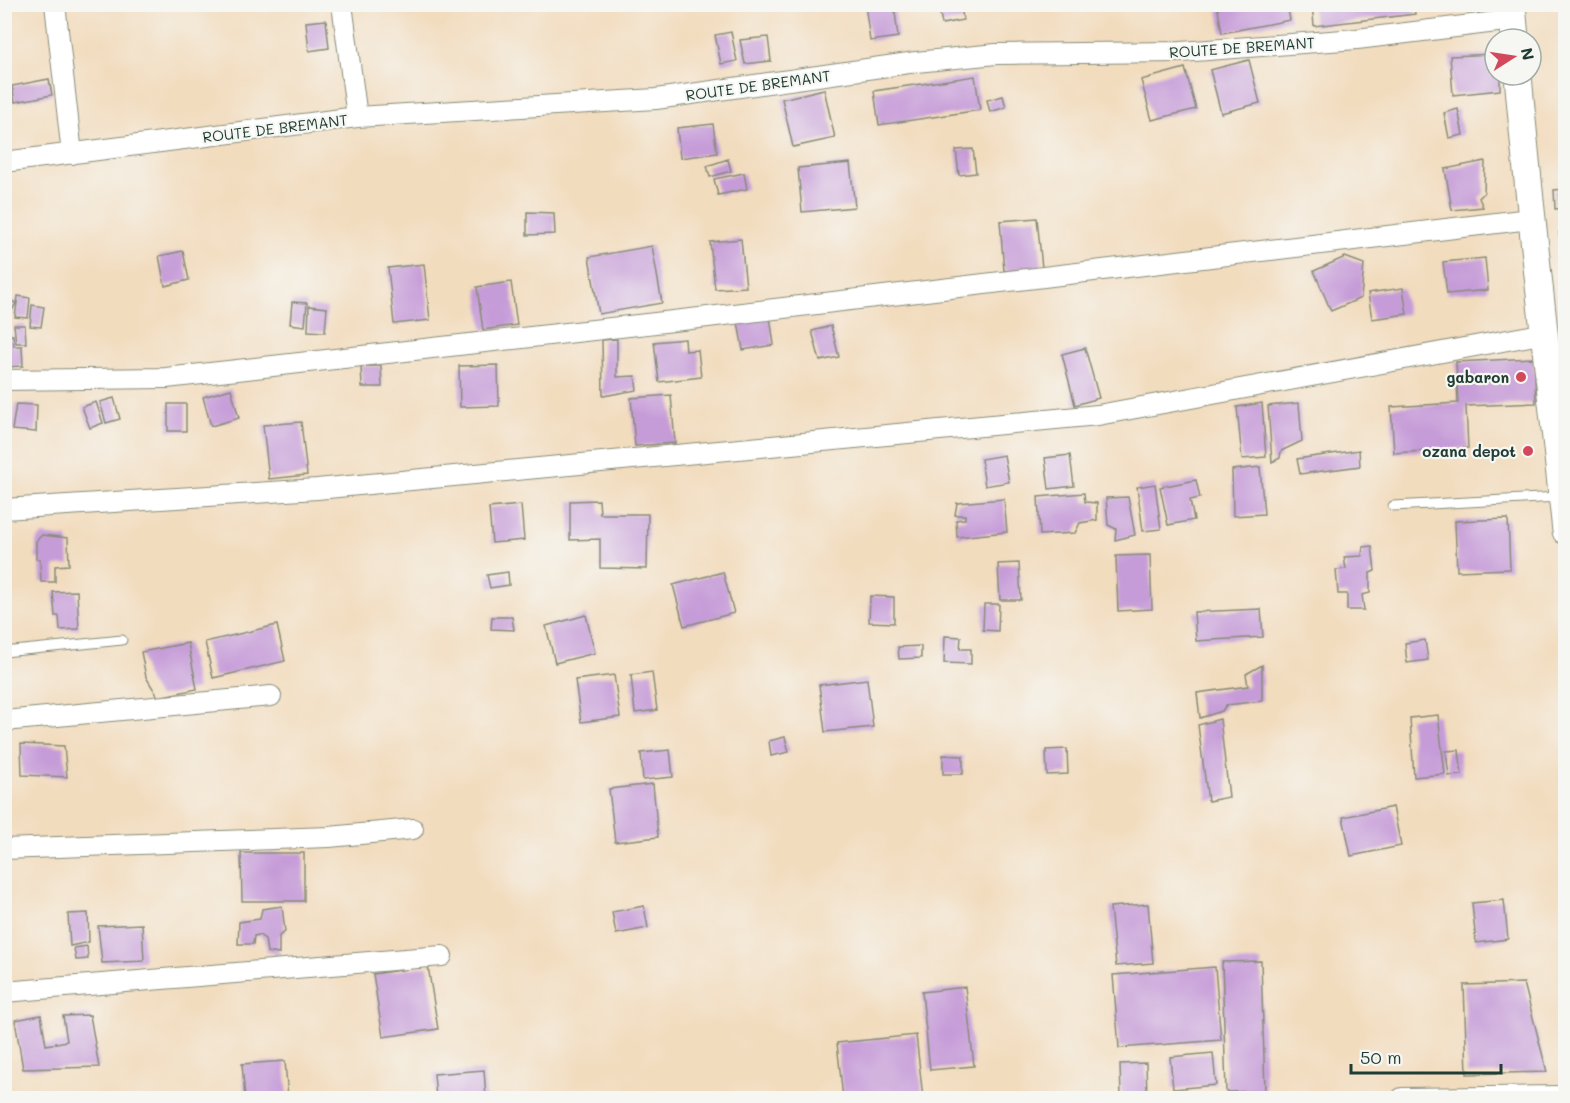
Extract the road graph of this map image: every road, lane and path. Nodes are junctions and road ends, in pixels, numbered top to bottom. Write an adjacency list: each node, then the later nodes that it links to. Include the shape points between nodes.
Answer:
1 (54, 4): 6 (street)
2 (342, 4): 5 (street)
3 (1513, 21): 5 (street, ROUTE DE BREMANT, via 1357,39 1181,52 996,54 656,99)
4 (1519, 87): 8 (main road)
5 (357, 117): 6 (street, ROUTE DE BREMANT)
6 (72, 154): 7 (street, ROUTE DE BREMANT)
7 (4, 162)
8 (1530, 219): 9 (main road); 10 (street, via 177,376)
9 (1546, 333): 11 (main road); 13 (street, via 1098,416 317,489)
10 (4, 380)
11 (1562, 497): 12 (lane); 14 (main road)
12 (1394, 506)
13 (4, 509)
14 (1566, 531)
15 (122, 640): 16 (lane)
16 (4, 652)
17 (271, 696): 18 (street)
18 (4, 721)
19 (413, 829): 20 (street, via 283,839)
20 (4, 849)
21 (442, 956): 22 (street)
22 (4, 992)
23 (1566, 1096): 24 (street)
24 (1402, 1098)

